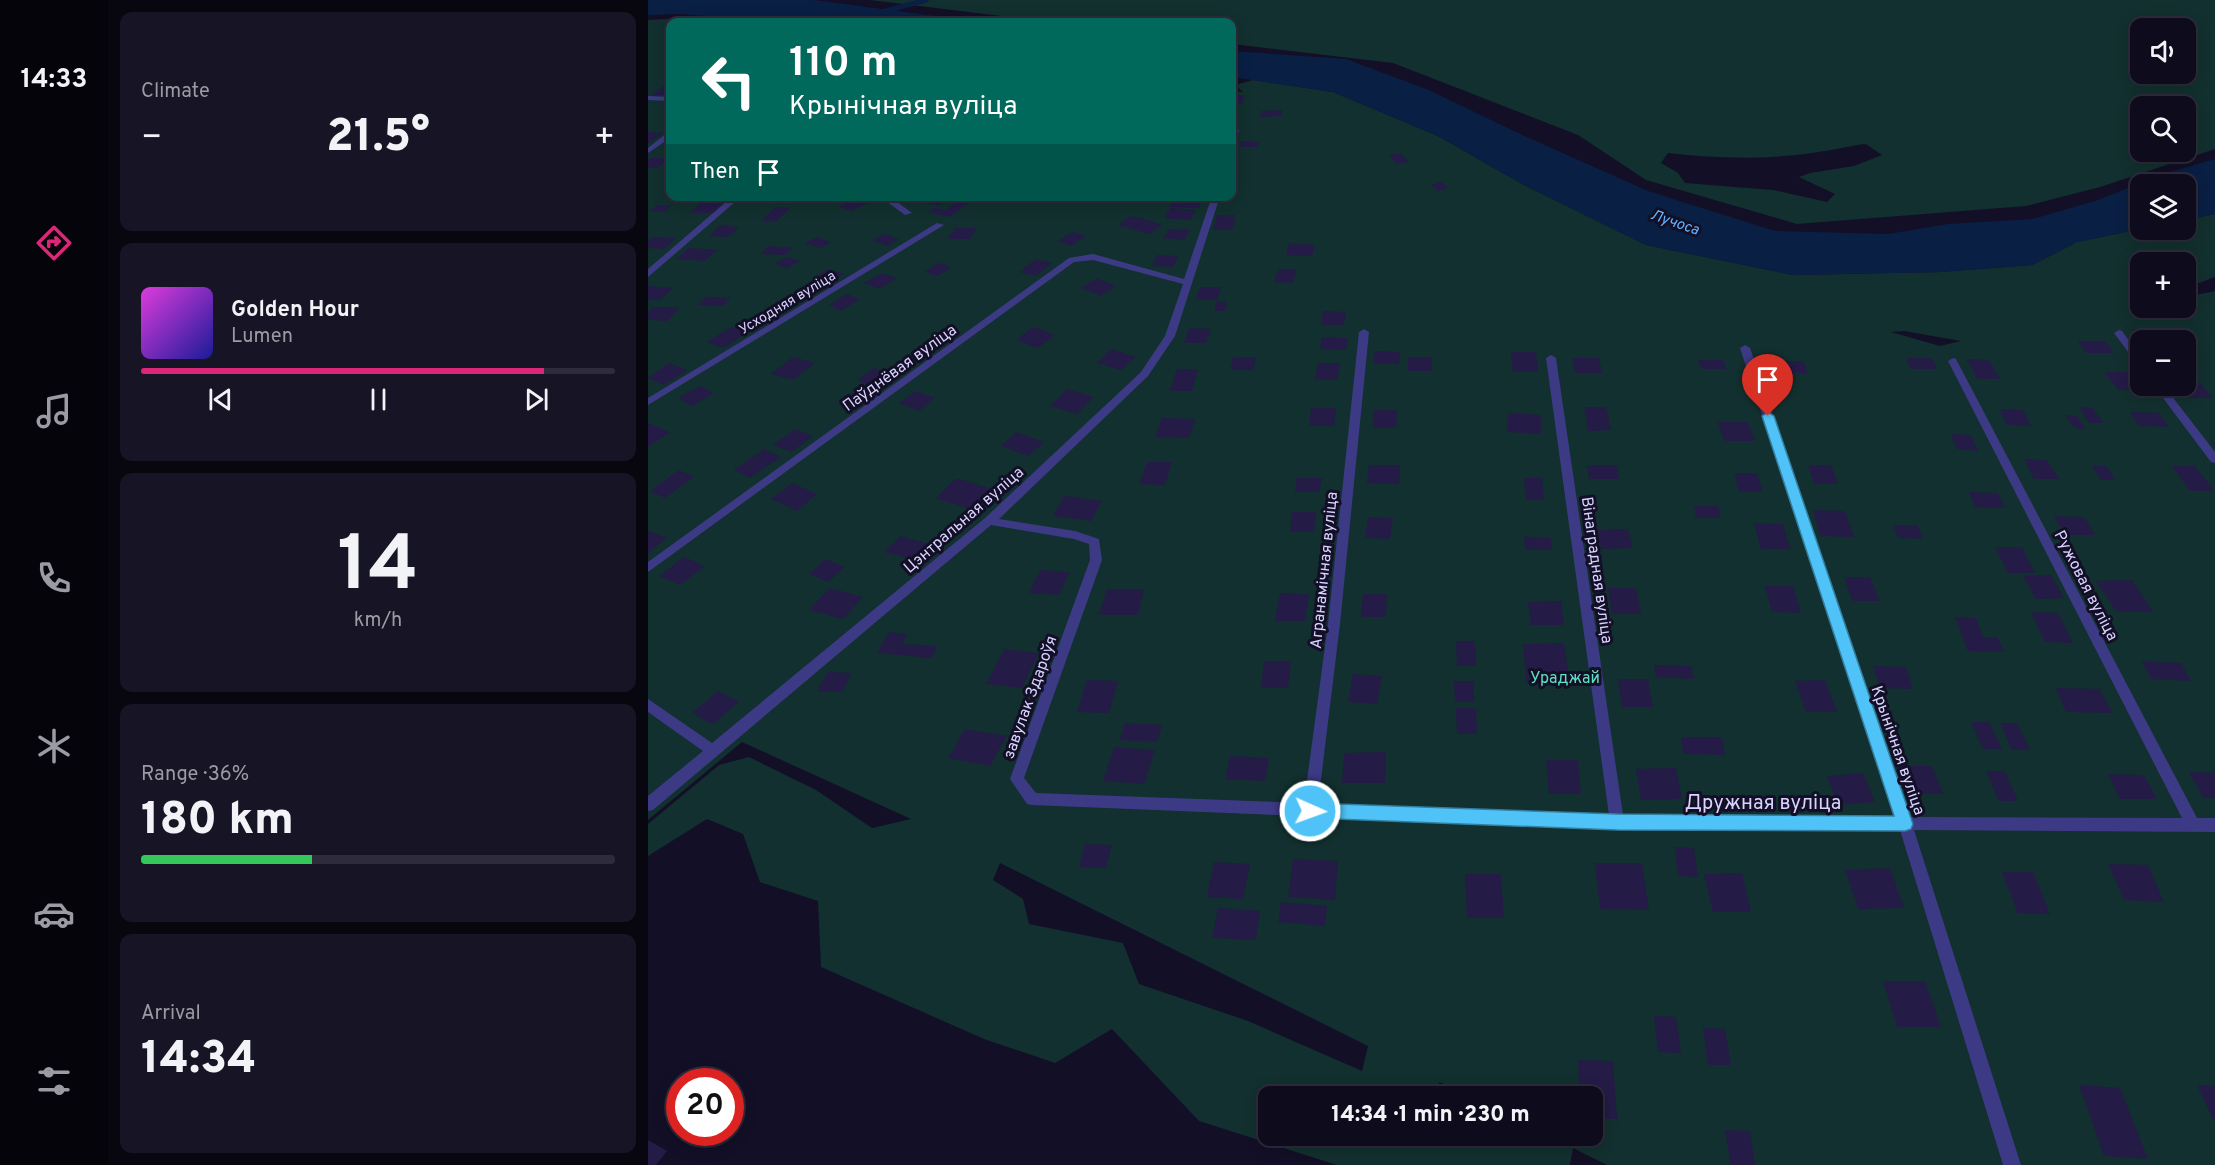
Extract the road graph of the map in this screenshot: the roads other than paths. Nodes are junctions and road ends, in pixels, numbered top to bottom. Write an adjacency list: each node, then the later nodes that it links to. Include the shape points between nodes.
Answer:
1 (648, 98): 2 (lane)
2 (666, 99)
3 (666, 138): 4 (lane)
4 (648, 151)
5 (732, 201): 10 (lane)
6 (890, 201): 8 (lane)
7 (1214, 201): 11 (lane, Цэнтральная вуліца)
8 (908, 213)
9 (940, 225): 19 (lane, Усходняя вуліца)
10 (648, 274)
11 (1187, 283): 21 (lane, Цэнтральная вуліца, via 1170,336 1145,374); 22 (lane, Паўднёвая вуліца, via 1093,257 1072,260)
12 (1364, 332): 26 (lane, Агранамічная вуліца)
13 (2119, 333): 15 (lane)
14 (1745, 348): 28 (lane, Крынічная вуліца)
15 (2130, 348)
16 (1551, 358): 27 (lane, Вінаградная вуліца)
17 (1953, 361): 29 (lane, Ружовая вуліца)
18 (2167, 396): 20 (lane)
19 (648, 402)
20 (2215, 459)
21 (990, 520): 24 (lane, Цэнтральная вуліца); 26 (lane, завулак Здароўя, via 1095,542 1096,561 1017,779 1032,799)
22 (648, 568)
23 (648, 705): 24 (lane)
24 (713, 751): 25 (lane, Цэнтральная вуліца)
25 (648, 805)
26 (1310, 811): 27 (lane, Дружная вуліца)
27 (1617, 822): 28 (lane, Дружная вуліца)
28 (1905, 824): 29 (lane, Дружная вуліца); 31 (lane, Крынічная вуліца)
29 (2193, 825): 30 (lane, Дружная вуліца)
30 (2215, 825)
31 (2012, 1165)

